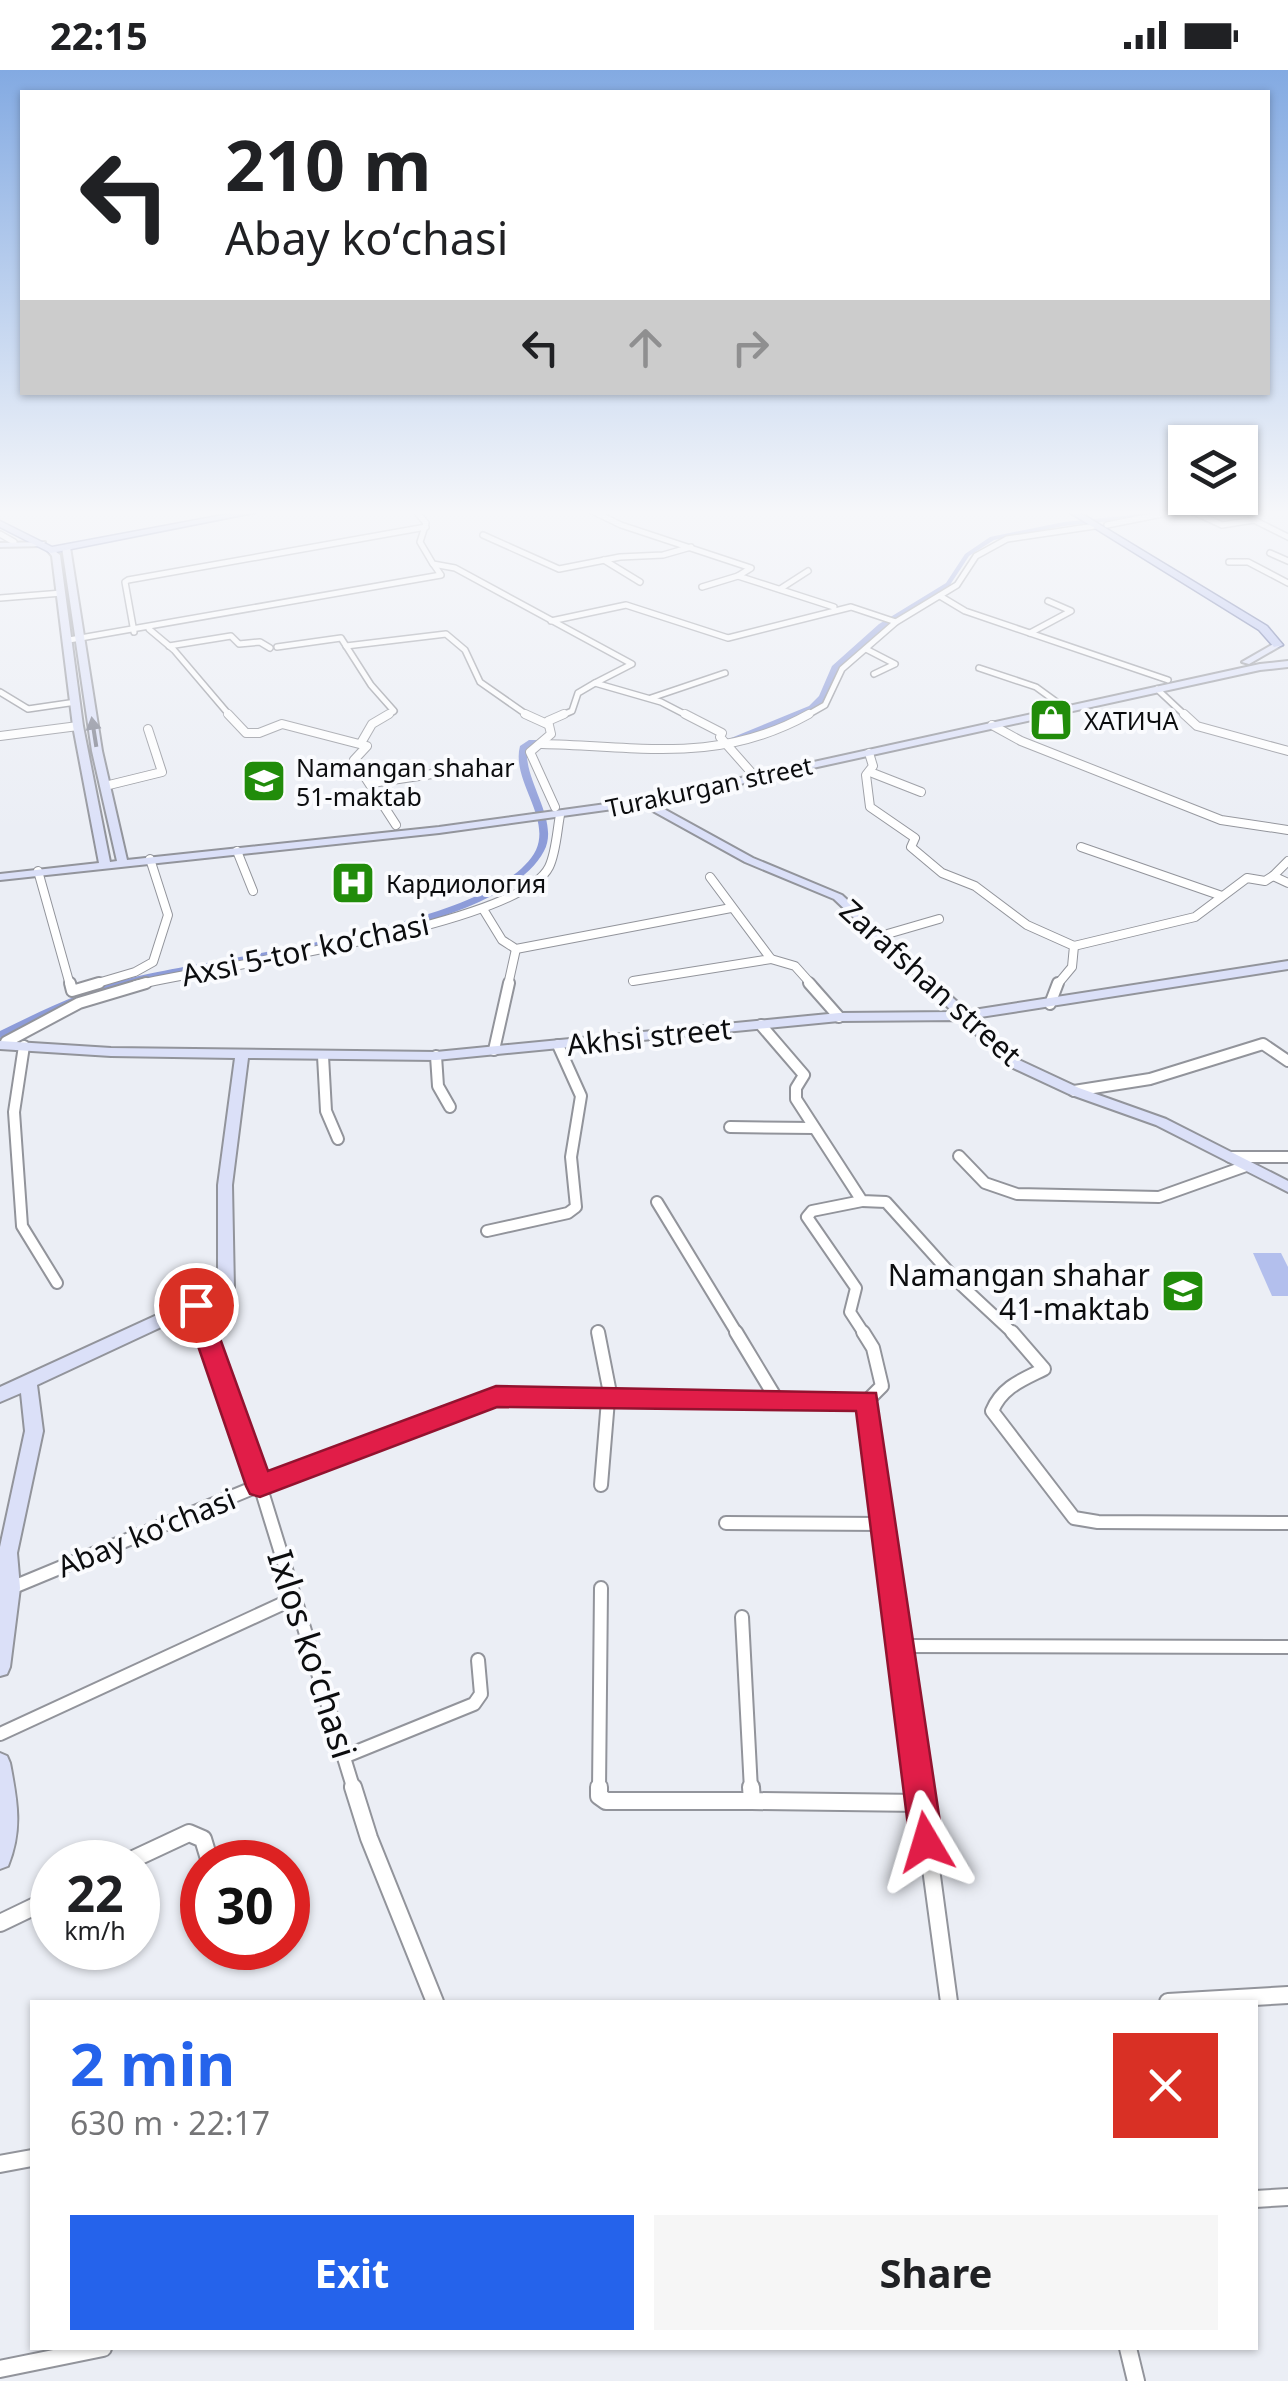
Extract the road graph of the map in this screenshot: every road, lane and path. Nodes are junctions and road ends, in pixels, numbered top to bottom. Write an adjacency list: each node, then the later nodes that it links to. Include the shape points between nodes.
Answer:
1 (68, 617): 22 (main road)
2 (69, 617): 22 (main road)
3 (131, 617): 19 (street)
4 (214, 617): 18 (street)
5 (544, 617): 15 (street)
6 (570, 617): 15 (street)
7 (662, 617): 21 (street)
8 (804, 617): 21 (street)
9 (881, 617): 16 (street)
10 (900, 617): 16 (street)
11 (984, 617): 20 (street)
12 (1060, 617): 20 (street)
13 (1245, 617): 24 (main road)
14 (1259, 617): 17 (main road)
15 (551, 621): 33 (street, via 632,664)
16 (892, 621): 27 (street)
17 (1278, 628)
18 (149, 629): 19 (street); 25 (street)
19 (134, 632): 22 (street)
20 (1030, 632): 32 (street)
21 (728, 638): 23 (street)
22 (74, 640): 37 (main road); 53 (main road, one-way to 22)
23 (716, 642)
24 (1283, 642): 28 (main road); 32 (main road, Turakurgan street, via 1248,662)
25 (169, 646): 26 (street, via 230,636 240,644 274,647 338,637); 46 (street, via 246,733 282,724)
26 (346, 646): 39 (street, via 446,634 464,650 480,682); 46 (street, via 371,690 394,711 372,724)
27 (866, 648): 31 (street, via 895,664); 45 (street, via 839,672 825,705 759,735)
28 (1288, 660): 34 (main road, Turakurgan street)
29 (979, 668): 38 (street, via 1036,686)
30 (725, 673): 36 (street)
31 (874, 674)
32 (1168, 680): 38 (main road, Turakurgan street)
33 (595, 684): 36 (street); 39 (street, via 580,690 572,710)
34 (1156, 689): 40 (main road, Turakurgan street); 47 (street, via 1202,728)
35 (0, 692): 37 (street, via 28,708)
36 (650, 699): 45 (street, via 722,733)
37 (76, 702): 41 (main road)
38 (1058, 703): 50 (main road, Turakurgan street)
39 (548, 724): 44 (street)
40 (992, 725): 48 (main road, Turakurgan street); 59 (street, via 1221,820)
41 (78, 726): 43 (street); 64 (main road)
42 (148, 729): 53 (street, via 162,772)
43 (0, 736)
44 (546, 741): 45 (street, via 622,751); 56 (street, via 530,756)
45 (725, 742): 50 (street)
46 (361, 743): 52 (street, via 367,749 354,758)
47 (1288, 751)
48 (868, 753): 51 (street); 55 (main road, Turakurgan street)
49 (479, 767): 52 (street)
50 (750, 771): 55 (main road, Turakurgan street)
51 (870, 772): 54 (street); 77 (street, via 870,808 916,838 910,845 931,866)
52 (372, 783): 58 (street)
53 (105, 786): 62 (main road)
54 (921, 792)
55 (638, 799): 56 (main road, Turakurgan street); 76 (main road, Zarafshan street, via 749,860 827,890)
56 (557, 811): 57 (main road, Turakurgan street); 74 (street, Аxsi 5-tor koʼchasi, via 549,869)
57 (524, 815): 58 (main road, Turakurgan street); 61 (main road, Turakurgan street)
58 (396, 825): 62 (main road, Turakurgan street)
59 (1288, 830)
60 (1081, 847): 72 (street)
61 (237, 850): 63 (main road, Turakurgan street); 71 (street)
62 (122, 858): 63 (main road, Turakurgan street); 64 (main road)
63 (150, 859): 66 (street, via 168,915 154,962 72,991)
64 (104, 860): 66 (main road); 67 (main road)
65 (1288, 861): 68 (street)
66 (38, 871): 67 (main road)
67 (0, 875)
68 (1273, 876): 70 (street); 72 (street, via 1247,878)
69 (710, 878): 73 (street)
70 (1288, 883)
71 (253, 891)
72 (1222, 896): 77 (street, via 1195,918)
73 (732, 908): 78 (street); 79 (street)
74 (484, 909): 78 (street, via 502,940); 86 (street, Аxsi 5-tor koʼchasi, via 350,944 125,988 79,1003)
75 (939, 919): 76 (street)
76 (877, 938): 83 (main road, Zarafshan street)
77 (1074, 946): 82 (street, via 1072,967 1059,979)
78 (516, 949): 89 (street)
79 (772, 959): 81 (street); 84 (street, via 795,966)
80 (1288, 965): 82 (main road, Akhsi street)
81 (633, 981)
82 (1050, 1004): 83 (main road, Akhsi street)
83 (962, 1016): 84 (main road, Akhsi street); 94 (main road, Zarafshan street, via 1014,1063)
84 (839, 1017): 85 (main road, Akhsi street)
85 (761, 1026): 87 (main road, Akhsi street); 97 (street, via 804,1075 795,1094)
86 (3, 1044): 88 (main road, Akhsi street)
87 (558, 1045): 89 (main road, Akhsi street); 106 (street, via 582,1084 584,1106 572,1152 576,1207)
88 (24, 1046): 90 (main road, Akhsi street); 107 (street, via 14,1077 22,1226)
89 (494, 1050): 92 (main road, Akhsi street)
90 (242, 1055): 91 (main road, Akhsi street); 108 (main road, via 224,1185 228,1283 220,1295)
91 (324, 1056): 92 (main road, Akhsi street); 98 (street, via 323,1084)
92 (436, 1056): 95 (street, via 438,1086)
93 (1288, 1061): 94 (street, via 1263,1044 1150,1079)
94 (1074, 1091): 101 (main road, Zarafshan street, via 1161,1122)
95 (450, 1107)
96 (730, 1127): 97 (street)
97 (814, 1128): 104 (street)
98 (338, 1139)
99 (959, 1156): 102 (street, via 984,1183 1017,1194 1159,1197)
100 (1288, 1157): 101 (street)
101 (1230, 1158): 102 (main road, Zarafshan street)
102 (1246, 1166): 103 (main road, Zarafshan street)
103 (1288, 1186)
104 (862, 1201): 114 (street, via 807,1217 856,1288 850,1312 873,1348 882,1386); 118 (street, via 886,1202 1044,1366 998,1396 992,1411 1074,1518)
105 (657, 1202): 113 (street)
106 (487, 1231)
107 (57, 1284)
108 (196, 1305): 110 (main road); 116 (street, Ixlos koʻchasi)
109 (598, 1332): 112 (street, via 608,1356)
110 (28, 1384): 111 (main road); 120 (main road, via 34,1431)
111 (0, 1395)
112 (610, 1398): 113 (street, Abay koʻchasi); 115 (street); 116 (street, Abay koʻchasi, via 496,1396)
113 (778, 1400): 114 (street, Abay koʻchasi)
114 (867, 1401): 119 (street)
115 (602, 1485)
116 (260, 1486): 121 (street, Abay koʻchasi); 123 (street, Ixlos koʻchasi)
117 (726, 1522): 119 (street)
118 (1288, 1523)
119 (884, 1524): 125 (street)
120 (4, 1554): 121 (main road)
121 (11, 1588): 128 (main road)
122 (601, 1588): 132 (street, via 599,1796)
123 (296, 1598): 129 (street); 130 (street, Ixlos koʻchasi)
124 (742, 1617): 132 (street)
125 (900, 1646): 126 (street); 133 (street)
126 (1288, 1647)
127 (478, 1660): 130 (street, via 481,1694 474,1704)
128 (0, 1667)
129 (0, 1734)
130 (346, 1756): 140 (street, Ixlos koʻchasi, via 369,1838)
131 (0, 1763): 136 (main road, via 9,1816)
132 (752, 1801): 133 (street)
133 (921, 1803): 141 (street)
134 (204, 1840): 135 (street, via 189,1833)
135 (160, 1846)
136 (0, 1858)
137 (30, 1909): 138 (street)
138 (0, 1923)
139 (1288, 1995): 142 (street)
140 (434, 2000)
141 (949, 2000)
142 (1202, 2000)
143 (30, 2158): 144 (street)
144 (0, 2164)
145 (1288, 2197): 146 (street)
146 (1258, 2199)
147 (92, 2350): 149 (street)
148 (1128, 2350): 150 (street)
149 (0, 2368)
150 (1136, 2381)

